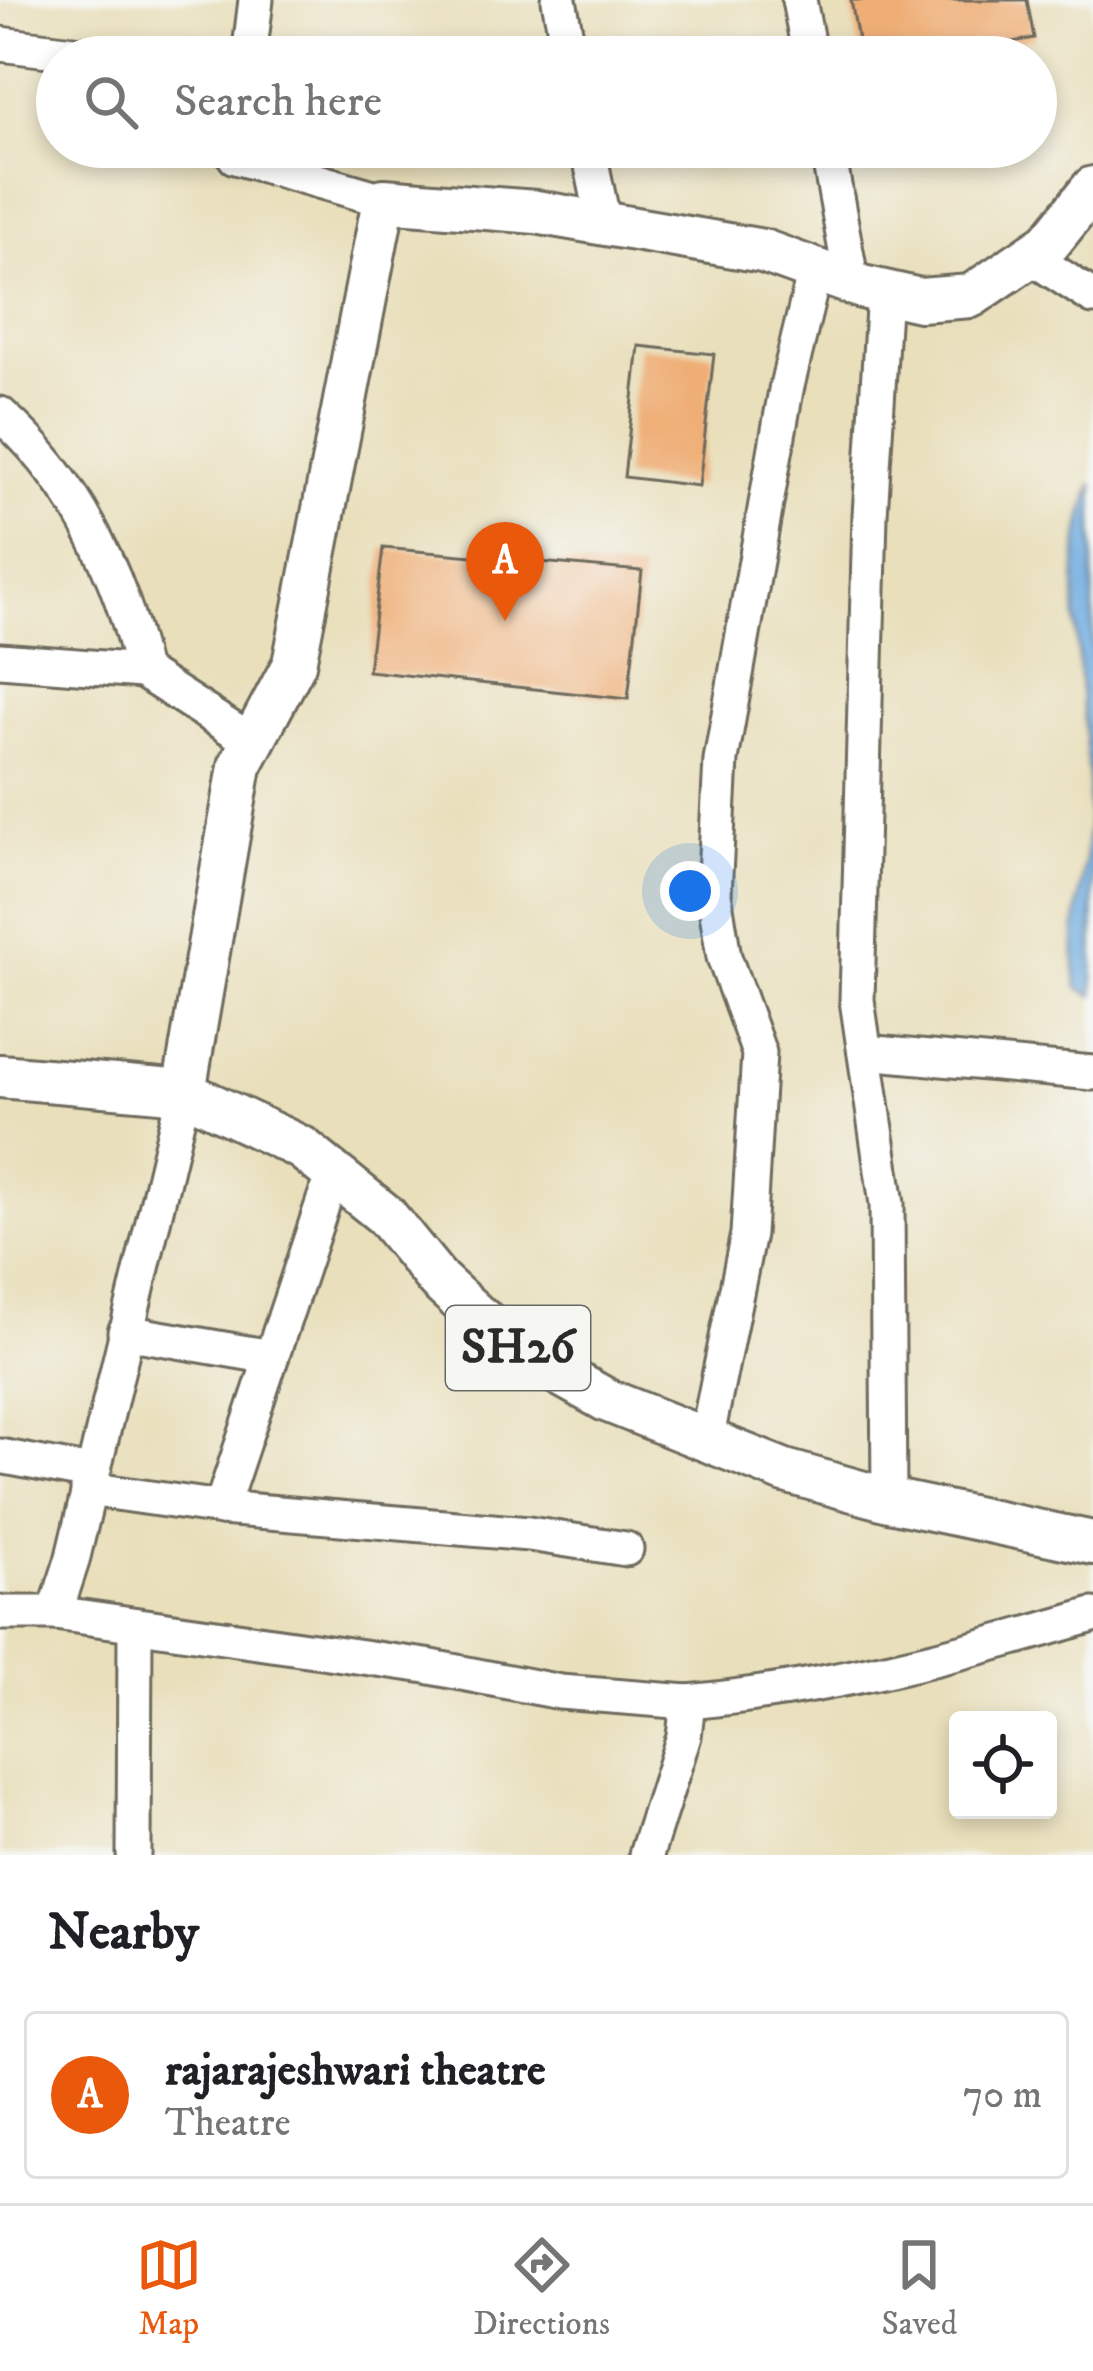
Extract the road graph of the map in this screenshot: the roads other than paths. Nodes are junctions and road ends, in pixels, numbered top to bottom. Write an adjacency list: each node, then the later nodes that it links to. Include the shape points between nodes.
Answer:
1 (256, 0): 4 (street)
2 (559, 0): 5 (street)
3 (799, 0): 6 (street)
4 (252, 36)
5 (566, 36)
6 (806, 36)
7 (0, 44): 8 (street)
8 (36, 48)
9 (273, 168): 13 (street)
10 (592, 168): 14 (street)
11 (831, 168): 16 (street)
12 (1093, 188): 15 (main road, via 1049,242)
13 (384, 200): 14 (main road); 21 (main road, via 294,664)
14 (604, 224): 16 (main road, via 763,251)
15 (1028, 255): 16 (main road, via 971,296 920,300); 17 (street)
16 (851, 282): 22 (street, via 870,515 856,951); 29 (street, via 786,390 721,760 714,894 724,957 759,1053 748,1234)
17 (1093, 297)
18 (0, 414): 20 (street, via 62,481 129,614)
19 (0, 660): 20 (street)
20 (142, 671): 21 (street)
21 (252, 742): 25 (main road, via 226,837)
22 (866, 1052): 23 (street); 32 (street, via 887,1204)
23 (1093, 1073)
24 (0, 1076): 25 (main road, SH26)
25 (184, 1092): 26 (main road, SH26, via 302,1148); 27 (street)
26 (333, 1173): 28 (street); 29 (main road, SH26, via 533,1360 606,1400)
27 (124, 1332): 28 (street); 31 (street)
28 (271, 1357): 33 (street)
29 (707, 1436): 32 (main road, SH26, via 785,1471)
30 (0, 1456): 31 (street)
31 (89, 1481): 33 (street); 37 (street)
32 (889, 1500): 34 (main road, SH26)
33 (221, 1508): 35 (street)
34 (1093, 1543)
35 (626, 1549)
36 (0, 1613): 37 (street)
37 (55, 1613): 39 (street)
38 (1093, 1615): 40 (street, via 912,1667)
39 (135, 1627): 40 (street, via 287,1644 560,1692); 41 (street)
40 (688, 1702): 42 (street)
41 (134, 1855)
42 (646, 1855)

